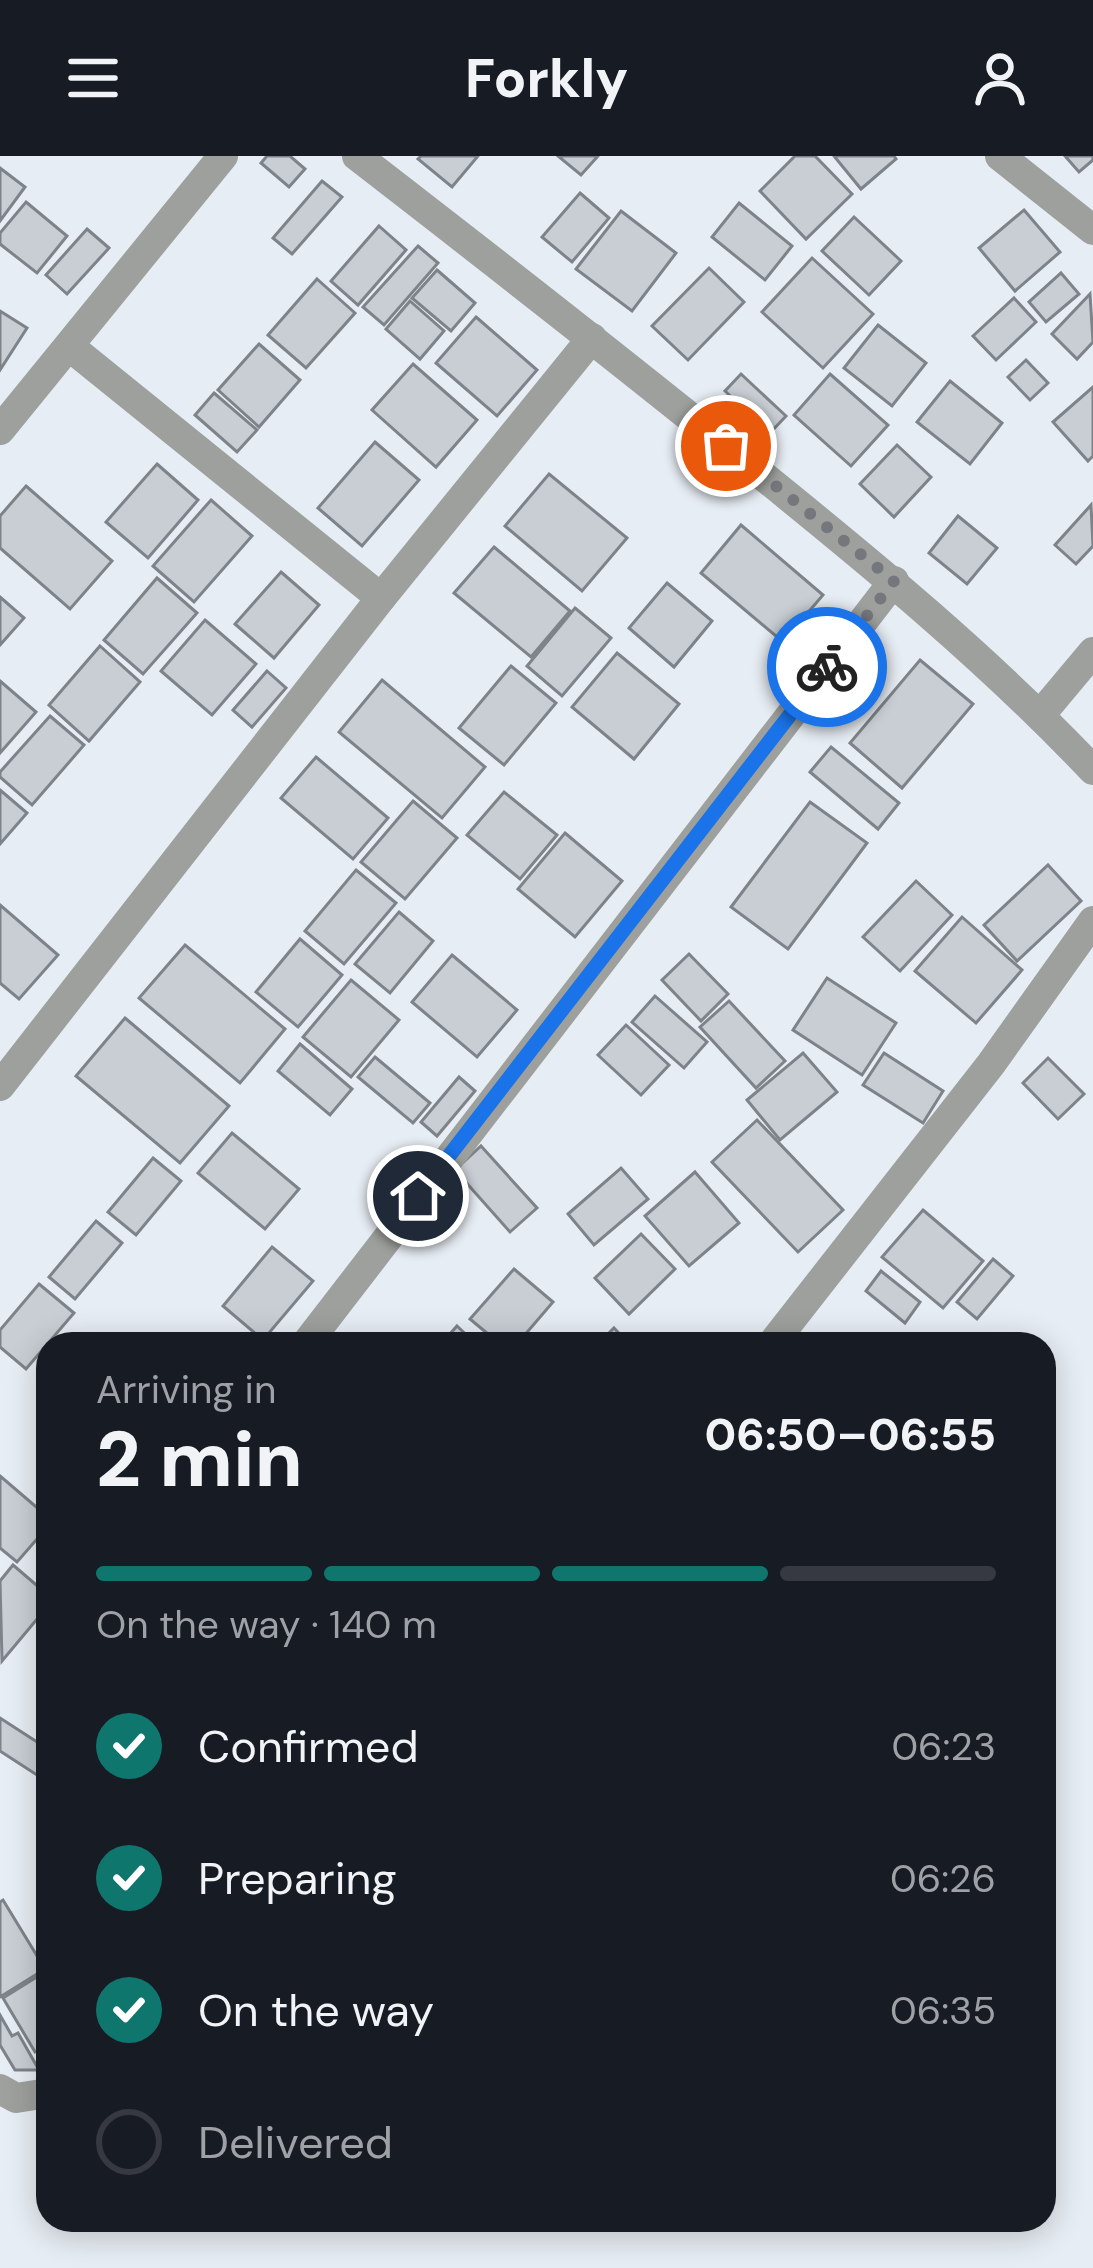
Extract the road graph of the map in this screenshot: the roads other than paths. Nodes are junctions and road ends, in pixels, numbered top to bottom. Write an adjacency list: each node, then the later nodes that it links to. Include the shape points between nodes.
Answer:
1 (223, 156): 6 (street)
2 (357, 156): 5 (street)
3 (1000, 156): 4 (street)
4 (1093, 230)
5 (592, 338): 8 (street); 9 (street)
6 (69, 346): 7 (street); 9 (street)
7 (0, 430)
8 (894, 581): 11 (street); 15 (street)
9 (381, 598): 14 (street)
10 (1093, 652): 11 (street)
11 (1041, 714): 12 (street)
12 (1093, 770)
13 (1093, 921): 16 (street)
14 (0, 1086)
15 (314, 1332)
16 (781, 1332)
17 (0, 2089): 18 (street, via 16,2098)
18 (36, 2095)

